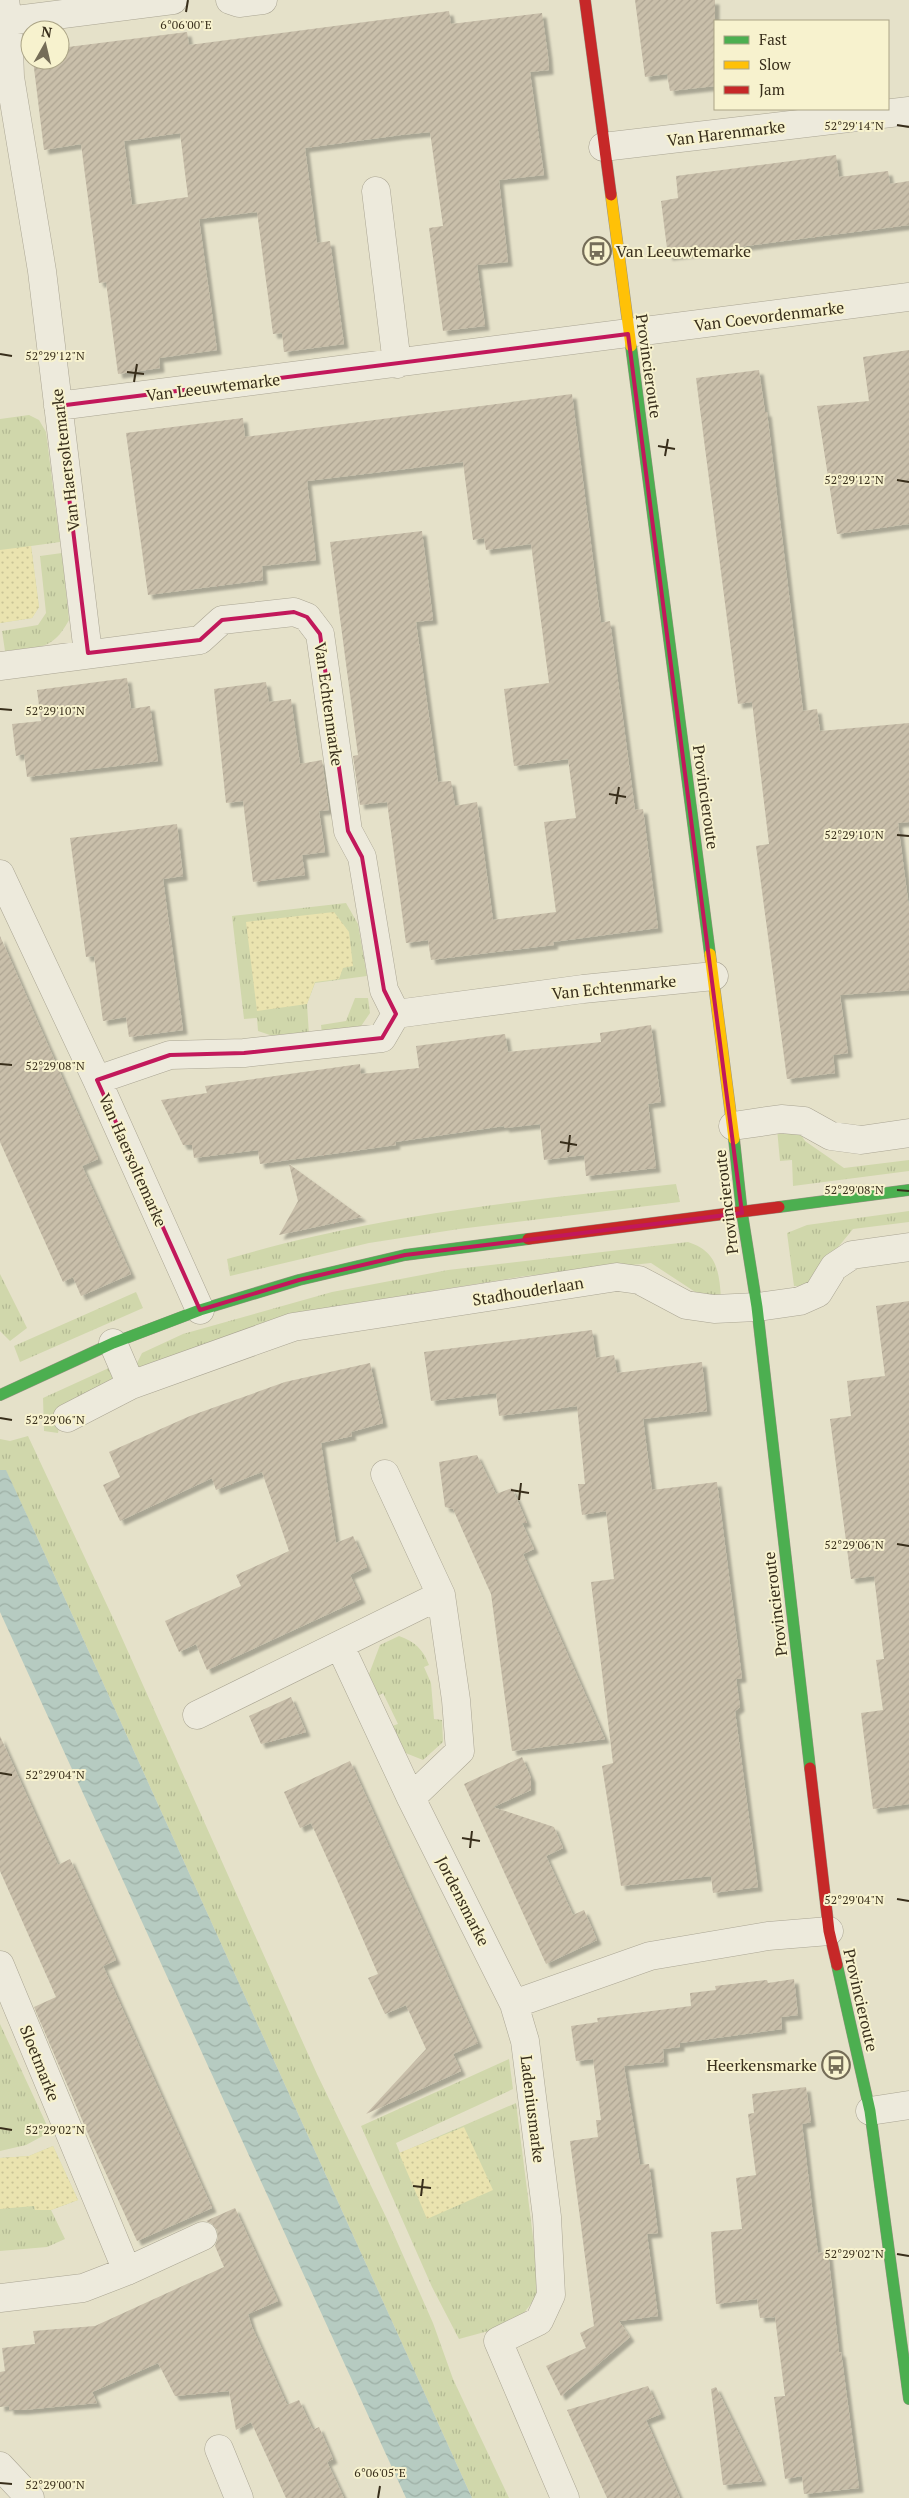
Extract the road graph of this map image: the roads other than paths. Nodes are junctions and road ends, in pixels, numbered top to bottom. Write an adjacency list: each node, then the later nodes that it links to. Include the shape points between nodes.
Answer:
1 (173, 0): 5 (street)
2 (230, 0): 3 (street, via 239,3)
3 (263, 0)
4 (585, 0): 7 (street, Provincieroute)
5 (4, 15): 12 (street, Van Haersoltemarke, via 10,77 33,211)
6 (909, 111): 7 (street, Van Harenmarke)
7 (603, 147): 10 (street, Provincieroute)
8 (376, 191): 11 (street)
9 (909, 297): 10 (street, Van Coevordenmarke)
10 (628, 334): 11 (street, Van Leeuwtemarke); 16 (street, Provincieroute)
11 (397, 364): 12 (street, Van Leeuwtemarke)
12 (58, 406): 13 (street, Van Haersoltemarke)
13 (88, 654): 14 (street); 17 (street, Van Echtenmarke, via 200,640 222,620 294,612 307,617 320,634 348,831 362,857 384,990)
14 (0, 666)
15 (0, 874): 18 (street, Van Haersoltemarke)
16 (714, 976): 17 (street, Van Echtenmarke, via 583,989); 19 (street, Provincieroute)
17 (396, 1014): 18 (street, via 382,1038 244,1053 170,1055)
18 (97, 1080): 25 (street, Van Haersoltemarke)
19 (734, 1126): 20 (street, via 780,1119 804,1121 831,1136 861,1140); 22 (street, Provincieroute)
20 (909, 1134)
21 (909, 1190): 22 (street)
22 (742, 1213): 24 (street, Provincieroute); 25 (street, via 405,1255 299,1280)
23 (909, 1247): 24 (street, Stadhouderlaan, via 852,1255 834,1267 818,1292 800,1302)
24 (757, 1307): 27 (street, Stadhouderlaan, via 714,1309 686,1305 638,1280 617,1277 293,1327); 35 (street, Provincieroute)
25 (200, 1310): 26 (street)
26 (113, 1343): 27 (street); 28 (street)
27 (131, 1385): 29 (street, Stadhouderlaan)
28 (0, 1395)
29 (67, 1418)
30 (386, 1474): 31 (street)
31 (441, 1595): 32 (street); 34 (street, via 460,1751)
32 (340, 1646): 33 (street); 34 (street, Jordensmarke)
33 (197, 1715)
34 (411, 1798): 37 (street, Jordensmarke)
35 (828, 1931): 37 (street, via 768,1936 650,1956); 39 (street, Provincieroute)
36 (0, 1965): 41 (street, Sloetmarke)
37 (514, 2004): 48 (street, Ladeniusmarke, via 525,2041 547,2217 550,2295 539,2321 498,2342)
38 (909, 2105): 39 (street)
39 (870, 2111): 43 (street, Provincieroute)
40 (203, 2236): 41 (street)
41 (127, 2271): 42 (street, via 83,2288)
42 (0, 2298)
43 (909, 2399)
44 (219, 2449): 47 (street)
45 (0, 2466): 46 (street)
46 (30, 2498)
47 (239, 2498)
48 (565, 2498)

